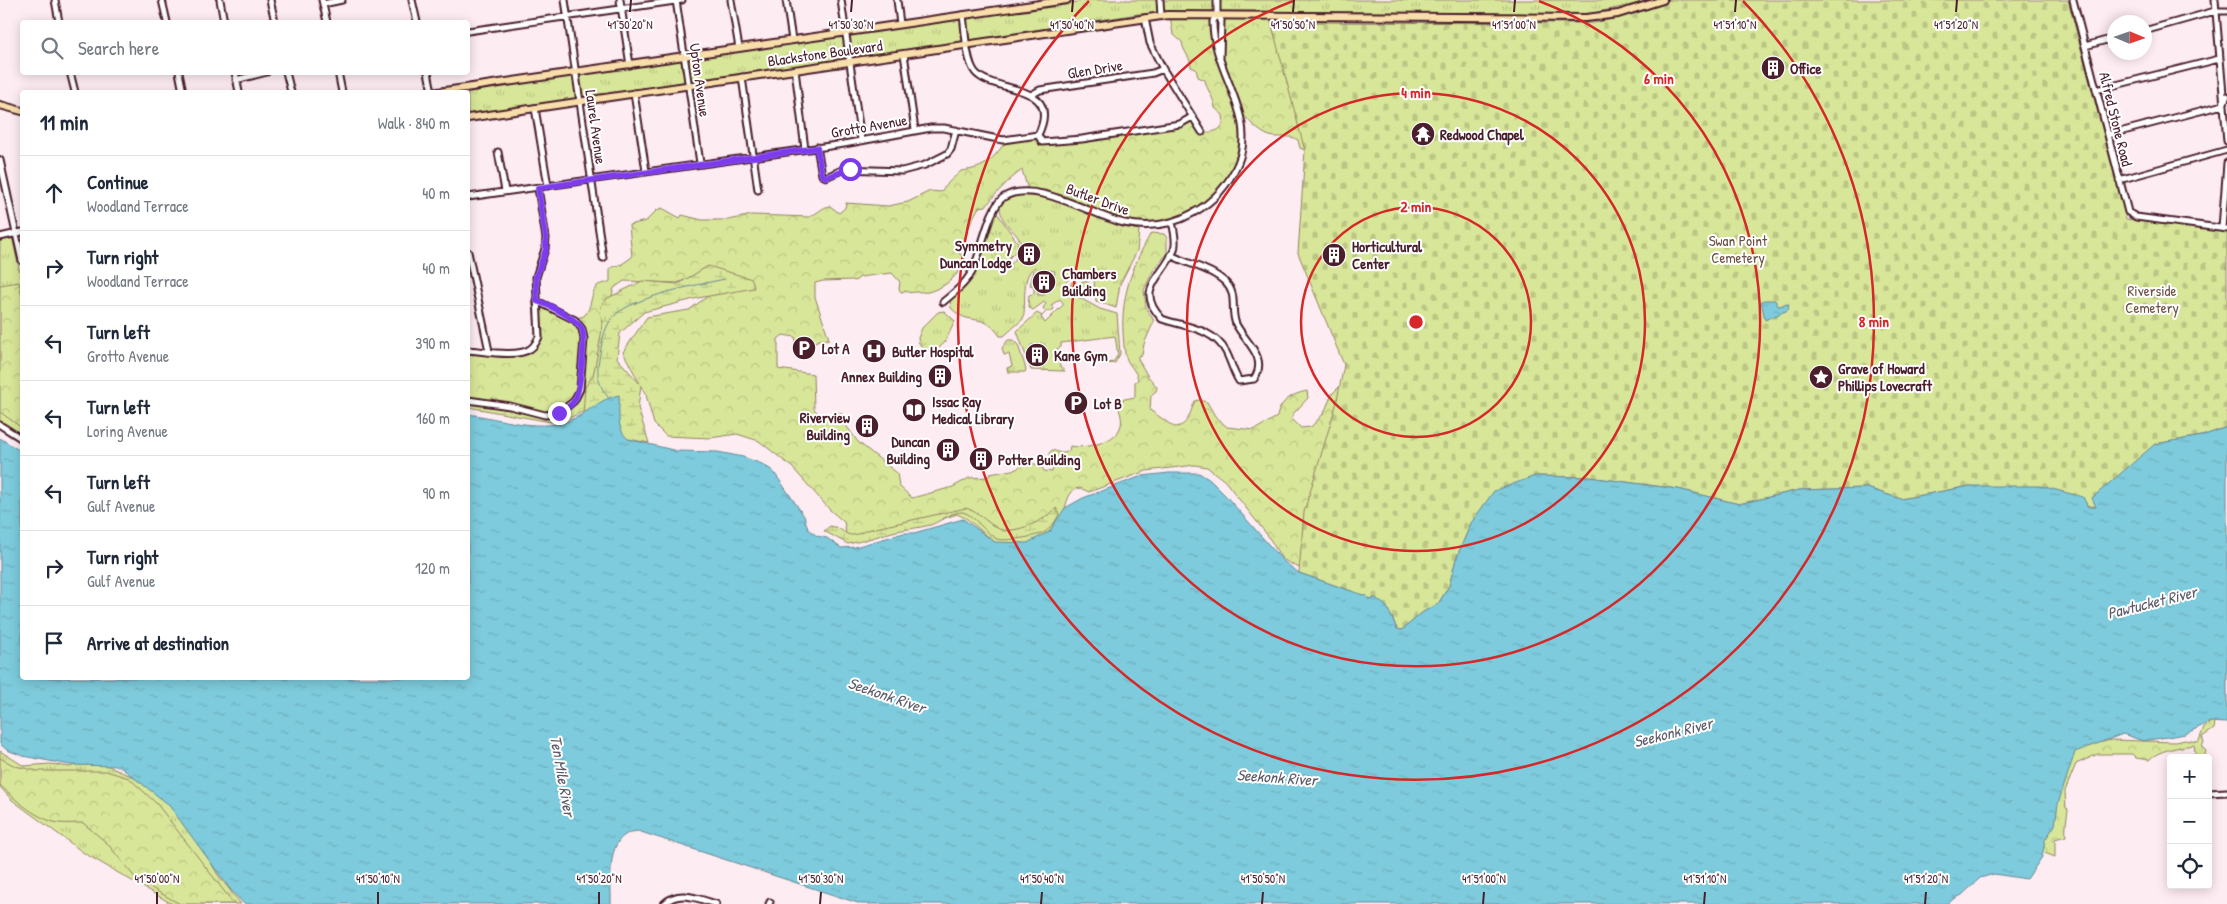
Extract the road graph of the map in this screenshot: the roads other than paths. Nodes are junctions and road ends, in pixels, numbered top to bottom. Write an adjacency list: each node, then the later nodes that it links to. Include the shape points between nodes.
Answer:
1 (55, 0): 29 (street)
2 (162, 0): 30 (street)
3 (220, 0): 31 (street)
4 (270, 0): 32 (street)
5 (342, 0): 20 (street)
6 (412, 0): 34 (street)
7 (565, 0): 26 (street, Laurel Avenue)
8 (620, 0): 21 (street)
9 (678, 0): 21 (street); 45 (street, Upton Avenue)
10 (731, 0): 43 (street)
11 (786, 0): 39 (street)
12 (841, 0): 38 (street)
13 (897, 0): 35 (street)
14 (1067, 0): 24 (main road, Blackstone Boulevard)
15 (1160, 0): 27 (street)
16 (1217, 0): 25 (street, Butler Drive)
17 (1663, 0): 25 (main road, Blackstone Boulevard, via 1618,14 1579,19)
18 (2073, 0): 42 (street, Alfred Stone Road)
19 (2214, 0): 22 (street)
20 (322, 2): 33 (street)
21 (622, 8): 26 (street); 48 (street)
22 (2215, 11): 23 (street); 36 (street); 46 (street)
23 (2227, 11)
24 (962, 15): 35 (main road, Blackstone Boulevard); 41 (street)
25 (1217, 15): 27 (main road, Blackstone Boulevard); 104 (street, Butler Drive, via 1221,20 1220,62 1240,115 1243,134 1241,155 1229,179 1212,199 1198,210)
26 (567, 16): 37 (street); 51 (street, Laurel Avenue)
27 (1161, 16): 28 (main road, Blackstone Boulevard)
28 (1146, 18): 41 (main road, Blackstone Boulevard); 49 (street, via 1150,43)
29 (60, 20)
30 (167, 20)
31 (224, 20)
32 (275, 20)
33 (326, 20)
34 (417, 20)
35 (900, 24): 38 (main road, Blackstone Boulevard)
36 (2152, 29)
37 (470, 31)
38 (846, 32): 39 (main road, Blackstone Boulevard); 47 (street)
39 (792, 40): 43 (main road, Blackstone Boulevard)
40 (2107, 40): 42 (street)
41 (967, 44): 44 (main road, Blackstone Boulevard); 71 (street, via 970,63 976,74)
42 (2085, 46): 69 (street, Alfred Stone Road)
43 (739, 48): 45 (main road, Blackstone Boulevard)
44 (904, 54): 47 (main road, Blackstone Boulevard); 80 (street)
45 (684, 57): 48 (main road, Blackstone Boulevard); 61 (street, Upton Avenue)
46 (2219, 59): 69 (street); 75 (street)
47 (850, 62): 50 (main road, Blackstone Boulevard); 85 (street)
48 (630, 65): 51 (main road, Blackstone Boulevard)
49 (1163, 69): 71 (street, Glen Drive, via 1040,90); 78 (street)
50 (795, 70): 59 (main road, Blackstone Boulevard); 88 (street)
51 (576, 73): 68 (main road, Blackstone Boulevard); 73 (street, Laurel Avenue)
52 (71, 75): 62 (street)
53 (179, 75): 63 (street)
54 (235, 75): 60 (street)
55 (255, 75): 60 (street)
56 (287, 75): 65 (street)
57 (339, 75): 66 (street)
58 (429, 75): 67 (street)
59 (742, 77): 61 (main road, Blackstone Boulevard); 91 (street)
60 (236, 80): 64 (street)
61 (688, 85): 70 (main road, Blackstone Boulevard); 93 (street, Upton Avenue)
62 (74, 90)
63 (182, 90)
64 (238, 90)
65 (290, 90)
66 (342, 90)
67 (432, 90)
68 (453, 90)
69 (2096, 90): 84 (street, Alfred Stone Road)
70 (634, 93): 73 (main road, Blackstone Boulevard); 95 (street)
71 (1031, 95): 83 (street, via 1037,100 1043,116)
72 (2227, 96): 75 (street)
73 (580, 102): 76 (main road, Blackstone Boulevard); 97 (street, Laurel Avenue)
74 (0, 105): 77 (main road)
75 (2223, 105): 84 (street); 86 (street)
76 (535, 108): 79 (main road, Blackstone Boulevard); 99 (street)
77 (20, 110)
78 (1192, 117): 82 (street); 83 (street, via 1180,124 1052,143 1042,142)
79 (470, 118)
80 (916, 130): 81 (street, Grotto Avenue); 85 (street, Grotto Avenue)
81 (956, 130): 83 (street, Grotto Avenue, via 1002,140); 87 (street, via 947,154 925,165 902,171 850,169 826,177 820,170)
82 (1202, 132)
83 (1038, 135)
84 (2108, 135): 98 (street, Alfred Stone Road)
85 (861, 140): 87 (street, Grotto Avenue)
86 (2227, 141)
87 (817, 148): 88 (street, Grotto Avenue)
88 (805, 149): 91 (street, Grotto Avenue)
89 (2227, 150): 98 (street)
90 (498, 152): 102 (street)
91 (753, 156): 93 (street, Grotto Avenue); 101 (street)
92 (0, 160): 106 (street)
93 (700, 163): 95 (street, Grotto Avenue)
94 (2227, 164): 96 (street)
95 (646, 171): 97 (street, Grotto Avenue)
96 (2226, 179): 105 (street)
97 (591, 180): 99 (street, Grotto Avenue); 109 (street, Laurel Avenue)
98 (2119, 180): 105 (street, Alfred Stone Road, via 2130,215)
99 (548, 186): 100 (street, Grotto Avenue)
100 (538, 188): 102 (street, Grotto Avenue); 111 (street, via 546,249 536,277)
101 (758, 190)
102 (505, 191): 103 (street, Grotto Avenue)
103 (470, 197)
104 (1172, 222): 108 (street, via 1175,246); 112 (street, Butler Drive, via 1149,226 1129,224 1054,197 1023,192 1009,195 996,208 981,253 968,277)
105 (2225, 228)
106 (19, 232): 107 (street)
107 (0, 237)
108 (1171, 255): 108 (street, via 1212,272 1230,288 1236,324 1250,341 1258,360 1254,379 1239,380 1226,351 1213,336 1203,330 1162,320 1156,314 1151,303 1151,288)
109 (603, 258)
110 (470, 261): 114 (street)
111 (537, 301): 114 (street, via 539,337 536,344 519,353); 115 (street, via 575,320 582,329 580,389 574,401 559,413 545,415)
112 (943, 302)
113 (470, 350): 114 (street)
114 (489, 351)
115 (470, 400)
116 (0, 425): 117 (street)
117 (20, 438)
118 (2227, 792): 119 (street)
119 (2212, 794)
120 (664, 904): 121 (street, via 684,895)
121 (716, 904)

